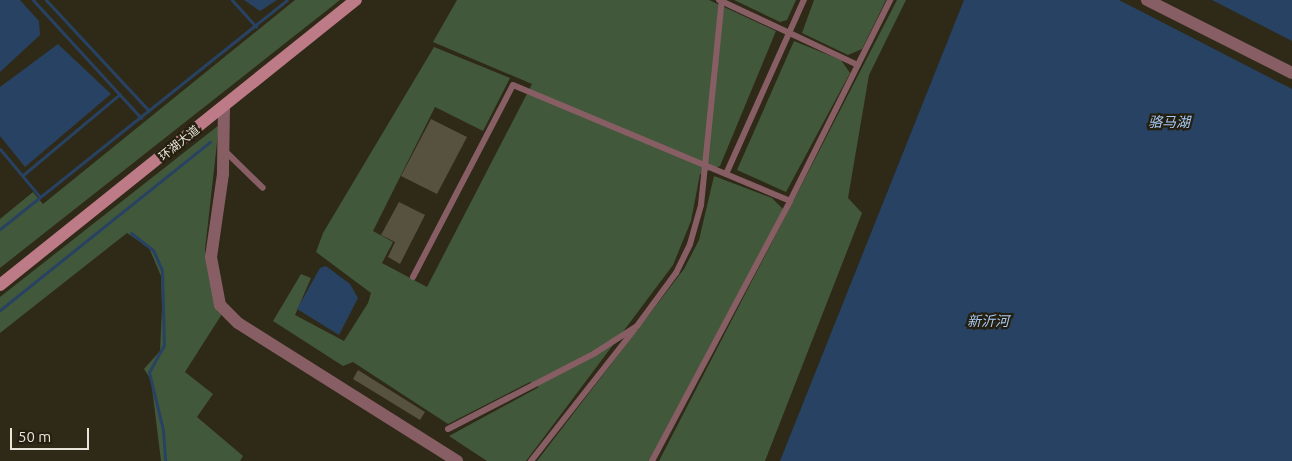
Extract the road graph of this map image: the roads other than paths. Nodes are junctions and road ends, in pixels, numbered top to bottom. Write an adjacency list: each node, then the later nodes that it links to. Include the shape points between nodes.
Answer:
1 (356, 0): 9 (main road, 环湖大道)
2 (721, 0): 6 (lane); 11 (lane)
3 (804, 0): 6 (lane)
4 (890, 0): 7 (lane)
5 (1147, 0): 8 (street)
6 (789, 33): 7 (lane); 12 (lane)
7 (858, 64): 14 (lane)
8 (1292, 73)
9 (224, 107): 10 (street); 16 (main road, 环湖大道)
10 (224, 149): 13 (lane); 19 (street, via 211,257 220,305 238,323)
11 (705, 165): 12 (lane); 15 (lane, via 513,85); 17 (lane, via 690,244 676,272)
12 (726, 174): 14 (lane)
13 (263, 188)
14 (790, 201): 21 (lane)
15 (413, 277)
16 (0, 285)
17 (637, 326): 18 (lane, via 595,353); 20 (lane)
18 (448, 429)
19 (457, 461)
20 (531, 461)
21 (652, 461)

